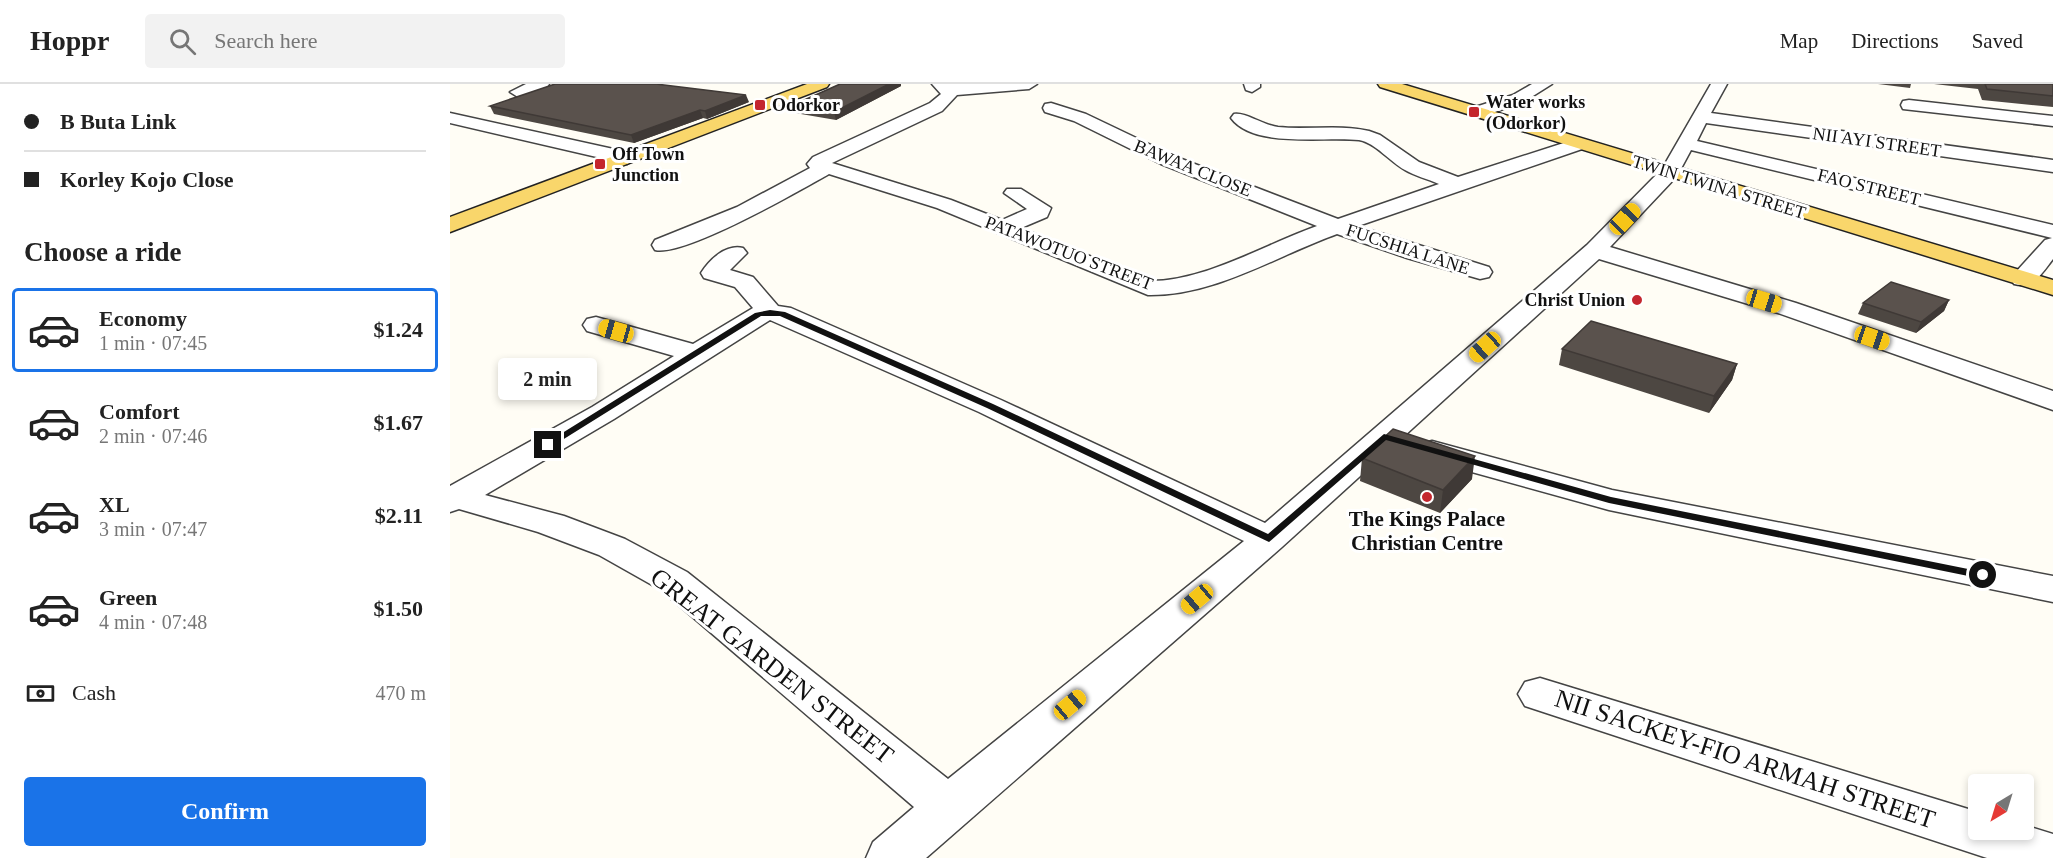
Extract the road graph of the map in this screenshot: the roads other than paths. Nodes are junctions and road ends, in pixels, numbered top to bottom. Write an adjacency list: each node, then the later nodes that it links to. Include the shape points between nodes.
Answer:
1 (541, 84): 8 (street)
2 (821, 84): 18 (main road)
3 (1029, 84): 7 (street)
4 (1386, 84): 11 (main road, TWIN TWINA STREET)
5 (1544, 84): 11 (street, via 1519,98)
6 (1719, 84): 12 (street)
7 (944, 87): 20 (street, via 949,96 936,107 817,164)
8 (518, 92)
9 (1909, 105): 15 (street)
10 (1051, 108): 25 (street, BAWAA CLOSE, via 1093,121 1159,156)
11 (1478, 112): 17 (main road, TWIN TWINA STREET)
12 (1700, 117): 16 (street); 19 (street, NII AYI STREET)
13 (450, 118): 18 (street)
14 (1240, 118): 22 (street, via 1256,129 1275,132 1363,135 1412,166)
15 (2053, 121)
16 (1684, 143): 21 (street); 27 (street, FAO STREET)
17 (1580, 144): 21 (main road, TWIN TWINA STREET); 22 (street, PATAWOTUO STREET)
18 (627, 158): 24 (main road)
19 (2053, 166)
20 (825, 168): 26 (street, PATAWOTUO STREET, via 944,204); 29 (street, via 745,212)
21 (1670, 172): 30 (street); 33 (main road, TWIN TWINA STREET)
22 (1457, 184): 25 (street, PATAWOTUO STREET)
23 (1014, 194): 26 (street, via 1041,208)
24 (450, 225)
25 (1336, 226): 26 (street, PATAWOTUO STREET, via 1166,290 1148,288); 32 (street, FUCSHIA LANE, via 1399,250)
26 (1003, 228)
27 (2053, 232)
28 (2053, 244): 33 (street)
29 (663, 245)
30 (1595, 250): 38 (street, via 1787,308); 39 (street)
31 (735, 253): 35 (street, via 714,273 744,282)
32 (1480, 272)
33 (2023, 279): 34 (main road, TWIN TWINA STREET)
34 (2053, 288)
35 (770, 312): 37 (street, via 758,315); 41 (street, via 990,406)
36 (596, 325): 37 (street)
37 (697, 354): 40 (street, via 603,413)
38 (2053, 401)
39 (1384, 437): 41 (street); 42 (street, via 1609,500)
40 (452, 498): 44 (street, GREAT GARDEN STREET, via 551,524 612,547 674,580)
41 (1269, 538): 44 (street)
42 (2053, 590)
43 (1540, 694): 45 (street, NII SACKEY-FIO ARMAH STREET)
44 (948, 807): 46 (street)
45 (2053, 857)
46 (891, 858)

